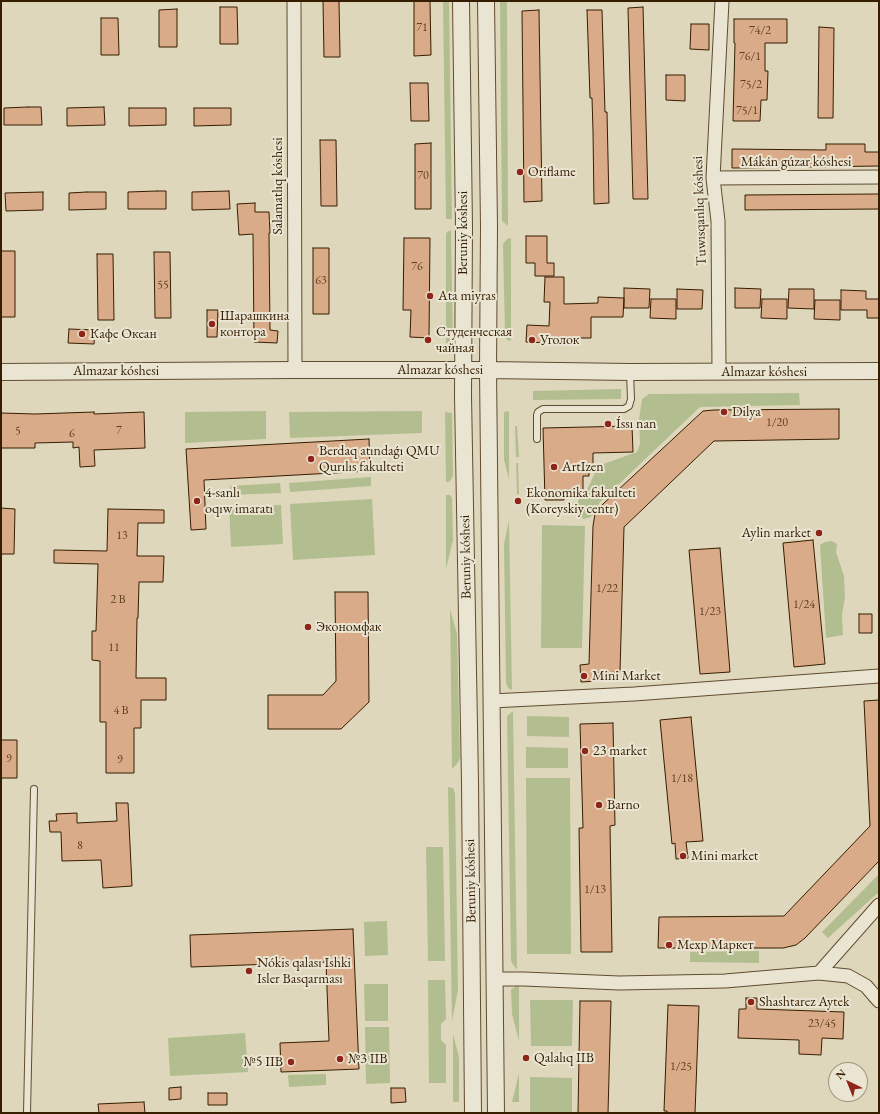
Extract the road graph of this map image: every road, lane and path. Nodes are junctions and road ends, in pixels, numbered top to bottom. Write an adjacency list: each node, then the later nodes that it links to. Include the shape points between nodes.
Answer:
1 (294, 1): 7 (street, Salamatlıq kóshesi)
2 (461, 1): 8 (street, Beruniy kóshesi)
3 (486, 1): 9 (street, Beruniy kóshesi)
4 (722, 1): 6 (street, Tuwısqanlıq kóshesi)
5 (879, 177): 6 (street, Mákán gúzar kóshesi)
6 (713, 178): 13 (street, Tuwısqanlıq kóshesi, via 718,221)
7 (295, 370): 8 (street, Almazar kóshesi); 11 (street, Almazar kóshesi)
8 (464, 370): 9 (street, Almazar kóshesi); 23 (street, Beruniy kóshesi)
9 (488, 370): 12 (street, Almazar kóshesi); 16 (street, Beruniy kóshesi)
10 (879, 371): 13 (street, Almazar kóshesi)
11 (1, 372)
12 (630, 372): 13 (street, Almazar kóshesi); 14 (lane, via 629,406 624,409 542,409 537,415)
13 (719, 372)
14 (537, 439)
15 (879, 676): 16 (street, via 634,694)
16 (491, 701): 20 (street, Beruniy kóshesi)
17 (34, 789): 22 (lane)
18 (879, 905): 19 (street)
19 (819, 973): 20 (street, via 717,981 619,983); 21 (street, via 848,976 866,986)
20 (494, 979): 24 (street, Beruniy kóshesi)
21 (879, 1001)
22 (27, 1113)
23 (473, 1113)
24 (496, 1113)

